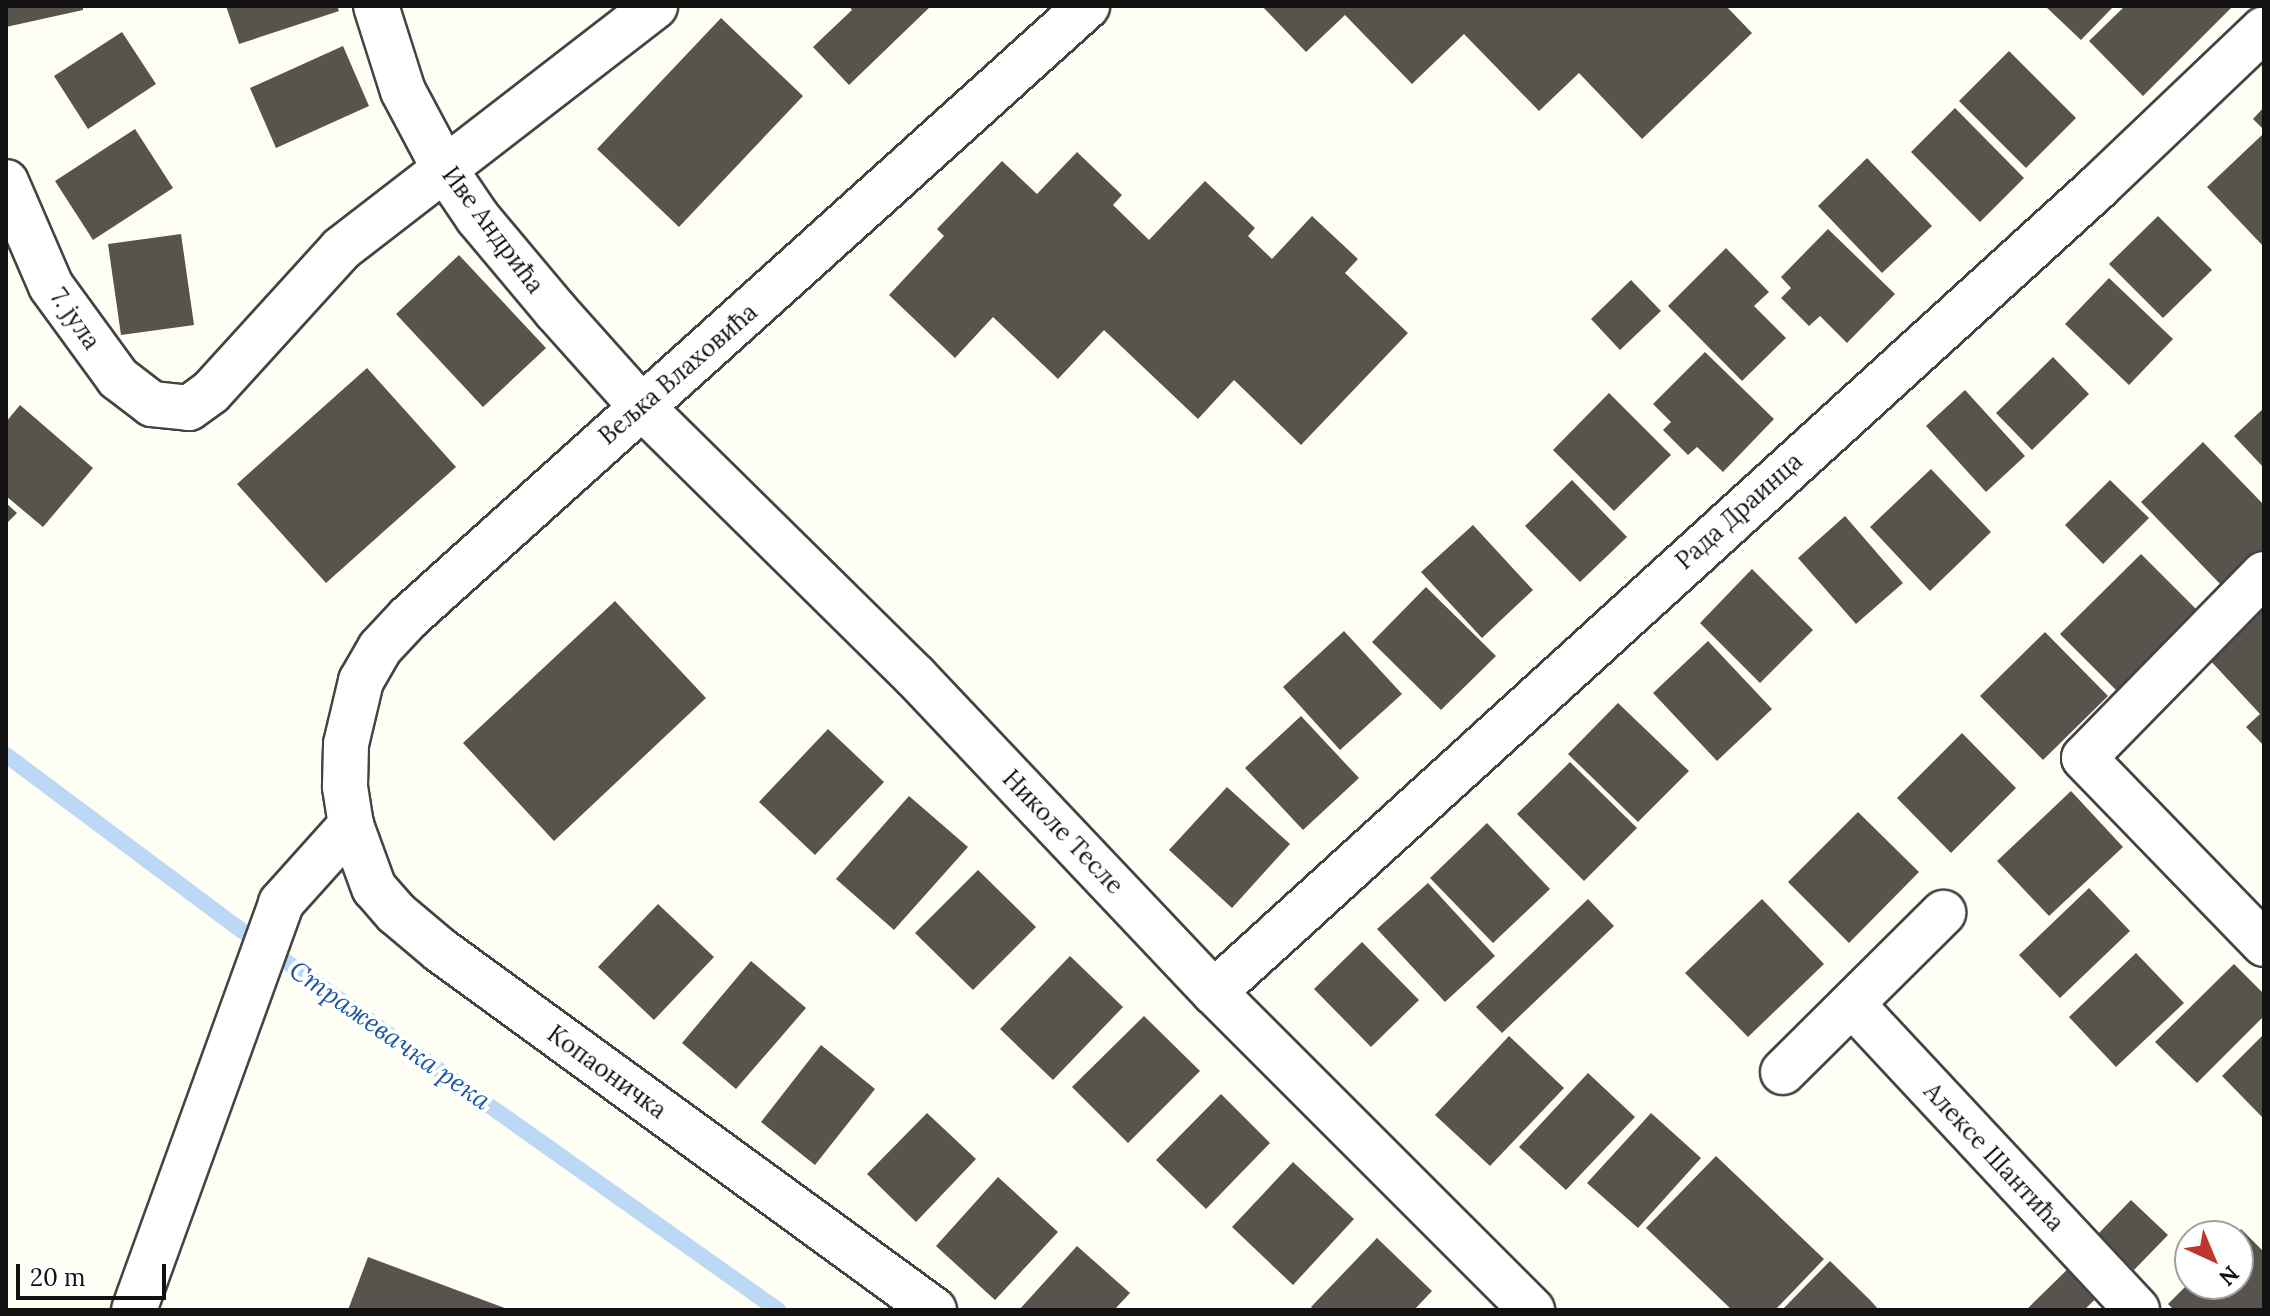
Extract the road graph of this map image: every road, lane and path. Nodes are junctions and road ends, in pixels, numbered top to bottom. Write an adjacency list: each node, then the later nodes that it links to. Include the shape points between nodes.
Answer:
1 (376, 6): 5 (street, Иве Андрића, via 403,91)
2 (655, 6): 5 (street)
3 (1087, 6): 8 (street, Вељка Влаховића)
4 (2264, 29): 13 (street, Рада Драинца, via 2098,187)
5 (444, 168): 6 (street, 7. јула, via 341,249 211,392 189,408 152,404 118,378 51,286); 7 (street, Иве Андрића, via 507,254)
6 (6, 182)
7 (594, 354): 8 (street, Николе Тесле)
8 (641, 406): 10 (street, Вељка Влаховића, via 380,648 352,710); 13 (street, Николе Тесле, via 915,676)
9 (2264, 574): 12 (street, via 2084,758)
10 (348, 805): 16 (street, via 281,903); 17 (street, Копаоничка, via 374,888 407,923)
11 (1943, 913): 14 (street)
12 (2264, 944)
13 (1214, 992): 18 (street, Николе Тесле)
14 (1852, 1004): 15 (street); 19 (street, Алексе Шантића)
15 (1783, 1072)
16 (134, 1310)
17 (934, 1310)
18 (1532, 1310)
19 (2137, 1310)

